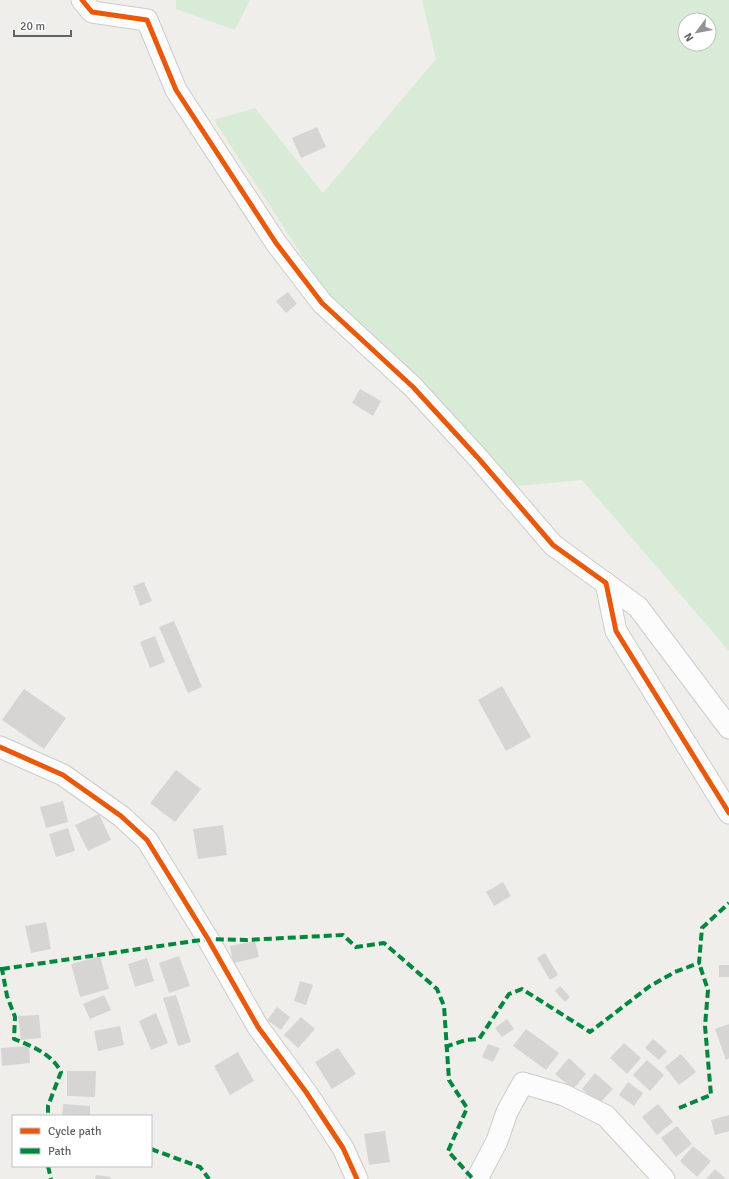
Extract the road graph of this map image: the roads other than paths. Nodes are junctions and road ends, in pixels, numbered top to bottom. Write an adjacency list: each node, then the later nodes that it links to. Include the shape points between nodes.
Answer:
1 (82, 0): 2 (street, via 92,12 147,20 176,90 276,243 322,303 413,387 553,546)
2 (606, 583): 3 (street, via 638,607); 5 (street, via 616,631)
3 (729, 728)
4 (0, 748): 6 (street, via 63,775 122,816 147,840 258,1027 343,1148)
5 (729, 813)
6 (357, 1179)
7 (477, 1179): 8 (street, via 523,1083 564,1095 606,1116)
8 (664, 1179)

